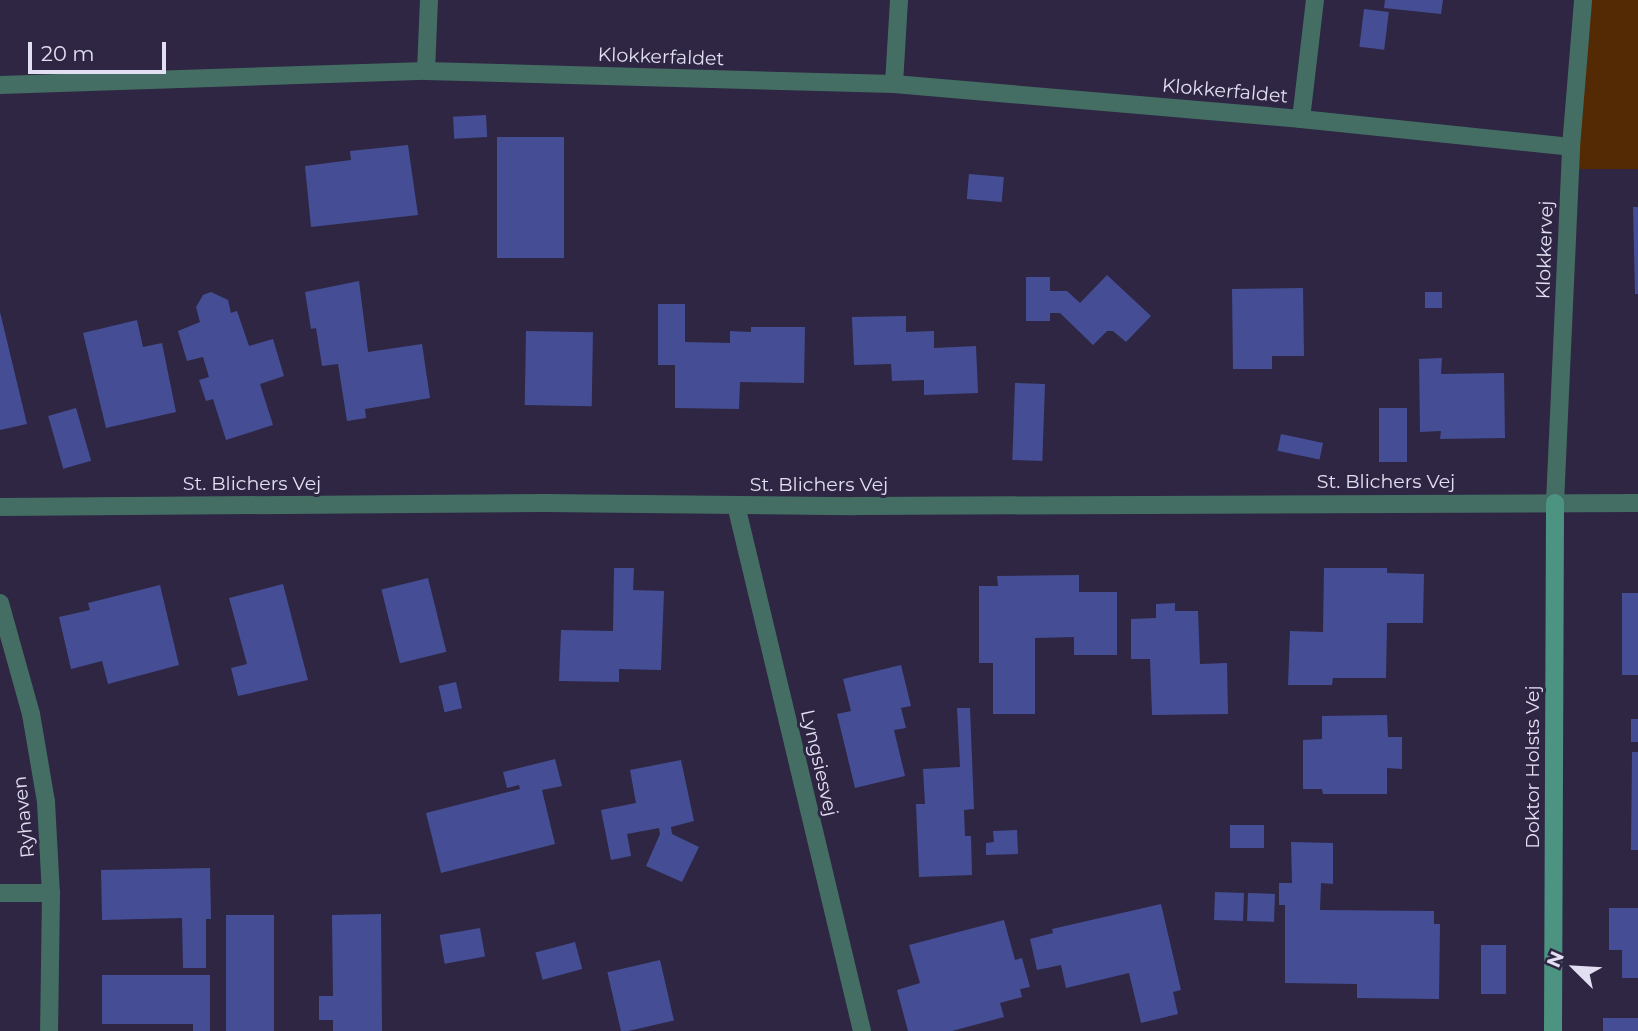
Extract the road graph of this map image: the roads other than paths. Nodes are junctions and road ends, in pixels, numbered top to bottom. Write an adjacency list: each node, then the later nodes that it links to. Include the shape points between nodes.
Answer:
1 (429, 0): 5 (street)
2 (899, 0): 6 (street)
3 (1315, 0): 8 (street, Klokkerfaldet)
4 (1583, 0): 9 (street, Klokkervej)
5 (426, 72): 6 (street, Klokkerfaldet); 7 (street, Klokkerfaldet)
6 (894, 84): 8 (street, Klokkerfaldet)
7 (0, 85)
8 (1301, 119): 9 (street, Klokkerfaldet)
9 (1571, 147): 10 (street, Klokkervej)
10 (1555, 503): 11 (street, St. Blichers Vej); 12 (street, St. Blichers Vej); 19 (street, Doktor Holsts Vej)
11 (1638, 503)
12 (736, 505): 13 (street, St. Blichers Vej); 18 (street, Lyngsiesvej)
13 (0, 507)
14 (0, 603): 15 (street, Ryhaven, via 33,726 46,802)
15 (51, 893): 16 (street); 17 (street, Ryhaven)
16 (0, 894)
17 (49, 1031)
18 (862, 1031)
19 (1553, 1031)

